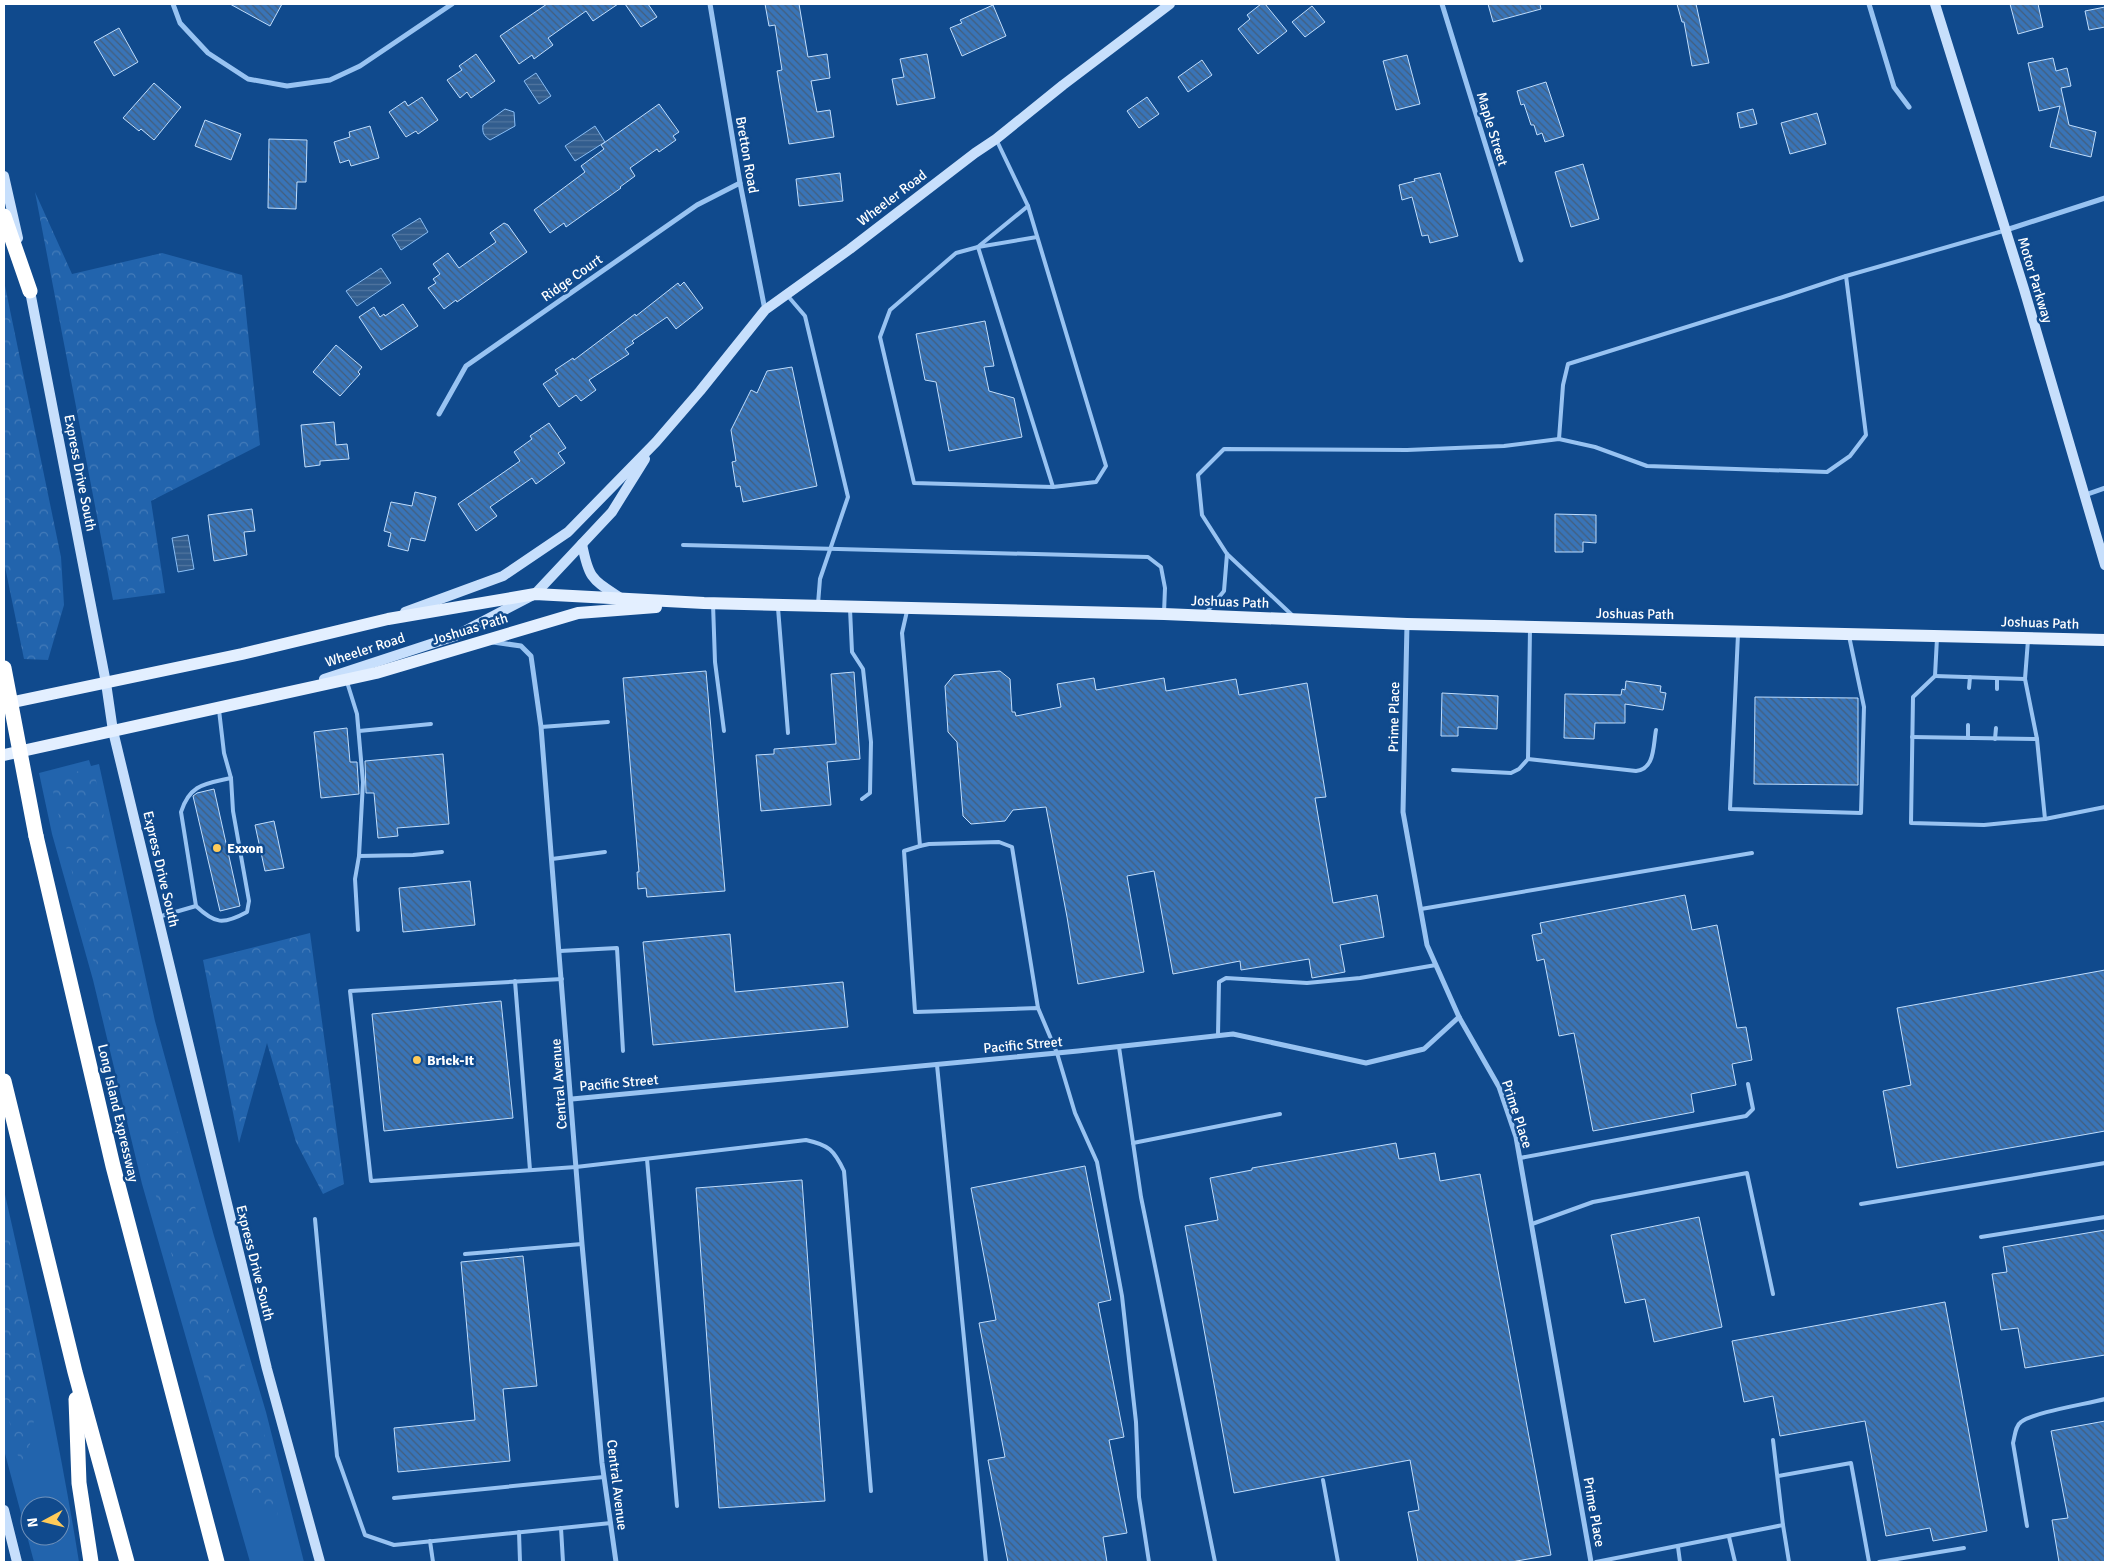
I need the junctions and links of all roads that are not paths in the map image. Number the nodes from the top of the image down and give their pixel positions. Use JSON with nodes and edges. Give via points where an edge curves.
{"nodes":[{"id":1,"x":173,"y":4,"type":"edge"},
{"id":2,"x":452,"y":4,"type":"edge"},
{"id":3,"x":710,"y":4,"type":"edge"},
{"id":4,"x":1170,"y":4,"type":"edge"},
{"id":5,"x":1442,"y":4,"type":"edge"},
{"id":6,"x":1869,"y":4,"type":"edge"},
{"id":7,"x":1935,"y":4,"type":"edge"},
{"id":8,"x":1909,"y":107,"type":"dead end"},
{"id":9,"x":996,"y":139,"type":"junction"},
{"id":10,"x":4,"y":176,"type":"edge"},
{"id":11,"x":740,"y":184,"type":"junction"},
{"id":12,"x":2105,"y":198,"type":"edge"},
{"id":13,"x":1028,"y":206,"type":"junction"},
{"id":14,"x":4,"y":216,"type":"edge"},
{"id":15,"x":2006,"y":230,"type":"junction"},
{"id":16,"x":1037,"y":237,"type":"junction"},
{"id":17,"x":978,"y":247,"type":"junction"},
{"id":18,"x":1521,"y":260,"type":"dead end"},
{"id":19,"x":1846,"y":276,"type":"junction"},
{"id":20,"x":30,"y":291,"type":"junction"},
{"id":21,"x":787,"y":294,"type":"junction"},
{"id":22,"x":765,"y":310,"type":"junction"},
{"id":23,"x":439,"y":414,"type":"dead end"},
{"id":24,"x":1559,"y":439,"type":"junction"},
{"id":25,"x":656,"y":442,"type":"junction"},
{"id":26,"x":1053,"y":487,"type":"junction"},
{"id":27,"x":2105,"y":488,"type":"edge"},
{"id":28,"x":2085,"y":495,"type":"junction"},
{"id":29,"x":2102,"y":540,"type":"edge"},
{"id":30,"x":582,"y":544,"type":"junction"},
{"id":31,"x":683,"y":545,"type":"dead end"},
{"id":32,"x":830,"y":548,"type":"junction"},
{"id":33,"x":1227,"y":554,"type":"junction"},
{"id":34,"x":2105,"y":565,"type":"edge"},
{"id":35,"x":535,"y":594,"type":"junction"},
{"id":36,"x":622,"y":598,"type":"junction"},
{"id":37,"x":709,"y":603,"type":"junction"},
{"id":38,"x":777,"y":605,"type":"junction"},
{"id":39,"x":818,"y":606,"type":"junction"},
{"id":40,"x":850,"y":607,"type":"junction"},
{"id":41,"x":907,"y":608,"type":"junction"},
{"id":42,"x":1164,"y":614,"type":"junction"},
{"id":43,"x":1203,"y":616,"type":"junction"},
{"id":44,"x":388,"y":619,"type":"junction"},
{"id":45,"x":1297,"y":620,"type":"junction"},
{"id":46,"x":1407,"y":624,"type":"junction"},
{"id":47,"x":1530,"y":627,"type":"junction"},
{"id":48,"x":1738,"y":631,"type":"junction"},
{"id":49,"x":1848,"y":634,"type":"junction"},
{"id":50,"x":1938,"y":636,"type":"junction"},
{"id":51,"x":2028,"y":638,"type":"junction"},
{"id":52,"x":2105,"y":640,"type":"edge"},
{"id":53,"x":483,"y":641,"type":"junction"},
{"id":54,"x":4,"y":668,"type":"edge"},
{"id":55,"x":1935,"y":676,"type":"junction"},
{"id":56,"x":1970,"y":678,"type":"junction"},
{"id":57,"x":1997,"y":678,"type":"junction"},
{"id":58,"x":2025,"y":679,"type":"junction"},
{"id":59,"x":346,"y":680,"type":"junction"},
{"id":60,"x":106,"y":683,"type":"junction"},
{"id":61,"x":1969,"y":688,"type":"dead end"},
{"id":62,"x":1997,"y":689,"type":"dead end"},
{"id":63,"x":248,"y":702,"type":"junction"},
{"id":64,"x":4,"y":704,"type":"edge"},
{"id":65,"x":219,"y":708,"type":"junction"},
{"id":66,"x":608,"y":722,"type":"dead end"},
{"id":67,"x":431,"y":724,"type":"dead end"},
{"id":68,"x":1968,"y":725,"type":"dead end"},
{"id":69,"x":541,"y":727,"type":"junction"},
{"id":70,"x":1996,"y":728,"type":"dead end"},
{"id":71,"x":359,"y":730,"type":"junction"},
{"id":72,"x":1656,"y":730,"type":"dead end"},
{"id":73,"x":114,"y":731,"type":"junction"},
{"id":74,"x":724,"y":732,"type":"dead end"},
{"id":75,"x":788,"y":732,"type":"dead end"},
{"id":76,"x":1912,"y":737,"type":"junction"},
{"id":77,"x":1968,"y":738,"type":"junction"},
{"id":78,"x":1996,"y":739,"type":"junction"},
{"id":79,"x":2037,"y":739,"type":"junction"},
{"id":80,"x":4,"y":755,"type":"edge"},
{"id":81,"x":1528,"y":759,"type":"junction"},
{"id":82,"x":1453,"y":770,"type":"dead end"},
{"id":83,"x":231,"y":778,"type":"junction"},
{"id":84,"x":862,"y":800,"type":"dead end"},
{"id":85,"x":2105,"y":807,"type":"edge"},
{"id":86,"x":2045,"y":818,"type":"junction"},
{"id":87,"x":920,"y":846,"type":"junction"},
{"id":88,"x":442,"y":852,"type":"dead end"},
{"id":89,"x":605,"y":852,"type":"dead end"},
{"id":90,"x":1752,"y":853,"type":"dead end"},
{"id":91,"x":359,"y":856,"type":"junction"},
{"id":92,"x":552,"y":859,"type":"junction"},
{"id":93,"x":196,"y":906,"type":"junction"},
{"id":94,"x":1420,"y":910,"type":"junction"},
{"id":95,"x":158,"y":917,"type":"junction"},
{"id":96,"x":358,"y":930,"type":"dead end"},
{"id":97,"x":560,"y":951,"type":"junction"},
{"id":98,"x":1436,"y":964,"type":"junction"},
{"id":99,"x":562,"y":979,"type":"junction"},
{"id":100,"x":515,"y":981,"type":"junction"},
{"id":101,"x":1038,"y":1008,"type":"junction"},
{"id":102,"x":1459,"y":1017,"type":"junction"},
{"id":103,"x":1218,"y":1036,"type":"junction"},
{"id":104,"x":1120,"y":1047,"type":"junction"},
{"id":105,"x":624,"y":1051,"type":"dead end"},
{"id":106,"x":1057,"y":1053,"type":"junction"},
{"id":107,"x":937,"y":1065,"type":"junction"},
{"id":108,"x":4,"y":1081,"type":"edge"},
{"id":109,"x":1748,"y":1084,"type":"dead end"},
{"id":110,"x":572,"y":1099,"type":"junction"},
{"id":111,"x":1280,"y":1114,"type":"dead end"},
{"id":112,"x":1134,"y":1143,"type":"junction"},
{"id":113,"x":1520,"y":1158,"type":"junction"},
{"id":114,"x":647,"y":1159,"type":"junction"},
{"id":115,"x":2105,"y":1163,"type":"edge"},
{"id":116,"x":576,"y":1167,"type":"junction"},
{"id":117,"x":530,"y":1170,"type":"junction"},
{"id":118,"x":1860,"y":1204,"type":"dead end"},
{"id":119,"x":2105,"y":1217,"type":"edge"},
{"id":120,"x":315,"y":1219,"type":"dead end"},
{"id":121,"x":1532,"y":1224,"type":"junction"},
{"id":122,"x":1981,"y":1237,"type":"dead end"},
{"id":123,"x":582,"y":1244,"type":"junction"},
{"id":124,"x":465,"y":1254,"type":"dead end"},
{"id":125,"x":1773,"y":1294,"type":"dead end"},
{"id":126,"x":75,"y":1372,"type":"junction"},
{"id":127,"x":2105,"y":1399,"type":"edge"},
{"id":128,"x":1773,"y":1440,"type":"dead end"},
{"id":129,"x":1778,"y":1476,"type":"junction"},
{"id":130,"x":604,"y":1477,"type":"junction"},
{"id":131,"x":1323,"y":1480,"type":"dead end"},
{"id":132,"x":871,"y":1492,"type":"dead end"},
{"id":133,"x":394,"y":1498,"type":"dead end"},
{"id":134,"x":677,"y":1506,"type":"dead end"},
{"id":135,"x":4,"y":1510,"type":"edge"},
{"id":136,"x":611,"y":1523,"type":"junction"},
{"id":137,"x":1783,"y":1524,"type":"junction"},
{"id":138,"x":2028,"y":1526,"type":"dead end"},
{"id":139,"x":561,"y":1528,"type":"junction"},
{"id":140,"x":519,"y":1532,"type":"junction"},
{"id":141,"x":1729,"y":1537,"type":"junction"},
{"id":142,"x":430,"y":1541,"type":"junction"},
{"id":143,"x":1678,"y":1547,"type":"junction"},
{"id":144,"x":1964,"y":1548,"type":"dead end"},
{"id":145,"x":17,"y":1562,"type":"edge"},
{"id":146,"x":91,"y":1562,"type":"edge"},
{"id":147,"x":127,"y":1562,"type":"edge"},
{"id":148,"x":217,"y":1562,"type":"edge"},
{"id":149,"x":320,"y":1562,"type":"edge"},
{"id":150,"x":433,"y":1562,"type":"edge"},
{"id":151,"x":520,"y":1562,"type":"edge"},
{"id":152,"x":563,"y":1562,"type":"edge"},
{"id":153,"x":616,"y":1562,"type":"edge"},
{"id":154,"x":986,"y":1562,"type":"edge"},
{"id":155,"x":1149,"y":1562,"type":"edge"},
{"id":156,"x":1215,"y":1562,"type":"edge"},
{"id":157,"x":1338,"y":1562,"type":"edge"},
{"id":158,"x":1591,"y":1562,"type":"edge"},
{"id":159,"x":1596,"y":1562,"type":"edge"},
{"id":160,"x":1680,"y":1562,"type":"edge"},
{"id":161,"x":1734,"y":1562,"type":"edge"},
{"id":162,"x":1789,"y":1562,"type":"edge"},
{"id":163,"x":1869,"y":1562,"type":"edge"},
{"id":164,"x":1879,"y":1562,"type":"edge"}],
"edges":[{"from":1,"to":2,"type":"street","via":[[180,23],[208,53],[248,79],[287,86],[330,80],[360,66]]},
{"from":3,"to":11,"type":"street","name":"Bretton Road"},
{"from":4,"to":9,"type":"main road","name":"Wheeler Road"},
{"from":5,"to":18,"type":"street","name":"Maple Street"},
{"from":6,"to":8,"type":"street","via":[[1894,86]]},
{"from":7,"to":15,"type":"main road","name":"Motor Parkway"},
{"from":9,"to":13,"type":"lane"},
{"from":9,"to":21,"type":"main road","name":"Wheeler Road"},
{"from":10,"to":20,"type":"main road","name":"Express Drive South"},
{"from":11,"to":22,"type":"street","name":"Bretton Road"},
{"from":11,"to":23,"type":"street","name":"Ridge Court","via":[[697,205],[466,366]]},
{"from":12,"to":15,"type":"street"},
{"from":13,"to":16,"type":"lane"},
{"from":13,"to":17,"type":"lane"},
{"from":14,"to":20,"type":"highway"},
{"from":15,"to":19,"type":"lane"},
{"from":15,"to":28,"type":"main road","name":"Motor Parkway"},
{"from":16,"to":17,"type":"lane"},
{"from":16,"to":26,"type":"lane","via":[[1106,466],[1096,482]]},
{"from":17,"to":26,"type":"lane"},
{"from":17,"to":26,"type":"lane","via":[[956,253],[890,310],[880,337],[914,483]]},
{"from":19,"to":24,"type":"lane","via":[[1568,364]]},
{"from":19,"to":24,"type":"lane","via":[[1866,435],[1850,456],[1827,472],[1647,466],[1595,447]]},
{"from":20,"to":60,"type":"main road","name":"Express Drive South"},
{"from":21,"to":22,"type":"main road","name":"Wheeler Road"},
{"from":21,"to":32,"type":"lane","via":[[806,316],[848,497]]},
{"from":22,"to":25,"type":"main road","name":"Wheeler Road"},
{"from":24,"to":33,"type":"lane","via":[[1504,446],[1407,450],[1224,449],[1198,475],[1202,515]]},
{"from":25,"to":30,"type":"main road","name":"Wheeler Road","via":[[612,512]]},
{"from":25,"to":44,"type":"main road","name":"Wheeler Road","via":[[568,532],[503,576]]},
{"from":27,"to":28,"type":"street"},
{"from":28,"to":29,"type":"main road","name":"Motor Parkway"},
{"from":29,"to":34,"type":"main road","name":"Motor Parkway"},
{"from":30,"to":35,"type":"main road","name":"Wheeler Road"},
{"from":30,"to":36,"type":"main road","via":[[591,577]]},
{"from":31,"to":32,"type":"lane"},
{"from":32,"to":39,"type":"lane","via":[[820,579]]},
{"from":32,"to":42,"type":"lane","via":[[1148,557],[1161,567],[1165,588]]},
{"from":33,"to":43,"type":"lane","via":[[1224,591]]},
{"from":33,"to":45,"type":"lane"},
{"from":35,"to":36,"type":"main road","name":"Joshuas Path"},
{"from":35,"to":44,"type":"main road","name":"Joshuas Path"},
{"from":35,"to":63,"type":"main road","name":"Wheeler Road","via":[[455,636]]},
{"from":36,"to":37,"type":"main road","name":"Joshuas Path"},
{"from":37,"to":38,"type":"main road","name":"Joshuas Path"},
{"from":37,"to":53,"type":"main road","name":"Joshuas Path","via":[[578,613]]},
{"from":37,"to":74,"type":"lane"},
{"from":38,"to":39,"type":"main road","name":"Joshuas Path"},
{"from":38,"to":75,"type":"lane"},
{"from":39,"to":40,"type":"main road","name":"Joshuas Path"},
{"from":40,"to":41,"type":"main road","name":"Joshuas Path"},
{"from":40,"to":84,"type":"lane","via":[[852,652],[864,669],[870,742],[872,785],[870,793]]},
{"from":41,"to":42,"type":"main road","name":"Joshuas Path"},
{"from":41,"to":87,"type":"lane","via":[[902,633]]},
{"from":42,"to":43,"type":"main road","name":"Joshuas Path"},
{"from":43,"to":45,"type":"main road","name":"Joshuas Path"},
{"from":44,"to":60,"type":"main road","name":"Wheeler Road"},
{"from":45,"to":46,"type":"main road","name":"Joshuas Path"},
{"from":46,"to":47,"type":"main road","name":"Joshuas Path"},
{"from":46,"to":94,"type":"street","name":"Prime Place","via":[[1403,812]]},
{"from":47,"to":48,"type":"main road","name":"Joshuas Path"},
{"from":47,"to":81,"type":"lane"},
{"from":48,"to":49,"type":"main road","name":"Joshuas Path"},
{"from":48,"to":49,"type":"lane","via":[[1730,810],[1861,812],[1864,707]]},
{"from":49,"to":50,"type":"main road","name":"Joshuas Path"},
{"from":50,"to":51,"type":"main road","name":"Joshuas Path"},
{"from":50,"to":55,"type":"lane"},
{"from":51,"to":52,"type":"main road","name":"Joshuas Path"},
{"from":51,"to":58,"type":"lane"},
{"from":53,"to":59,"type":"main road","name":"Joshuas Path"},
{"from":53,"to":69,"type":"street","name":"Central Avenue","via":[[521,646],[531,656]]},
{"from":54,"to":148,"type":"highway","name":"Long Island Expressway","bridge":true,"via":[[36,836],[113,1166]]},
{"from":55,"to":56,"type":"lane"},
{"from":55,"to":76,"type":"lane","via":[[1913,697]]},
{"from":56,"to":57,"type":"lane"},
{"from":56,"to":61,"type":"lane"},
{"from":57,"to":58,"type":"lane"},
{"from":57,"to":62,"type":"lane"},
{"from":58,"to":79,"type":"lane"},
{"from":59,"to":63,"type":"main road","name":"Joshuas Path"},
{"from":59,"to":71,"type":"lane","via":[[358,714]]},
{"from":60,"to":64,"type":"main road","name":"Wheeler Road"},
{"from":60,"to":73,"type":"main road","name":"Express Drive South"},
{"from":63,"to":65,"type":"main road","name":"Wheeler Road"},
{"from":65,"to":73,"type":"main road","name":"Wheeler Road"},
{"from":65,"to":83,"type":"lane","via":[[224,753]]},
{"from":66,"to":69,"type":"lane"},
{"from":67,"to":71,"type":"lane"},
{"from":68,"to":77,"type":"lane"},
{"from":69,"to":92,"type":"street","name":"Central Avenue"},
{"from":70,"to":78,"type":"lane"},
{"from":71,"to":91,"type":"lane","via":[[363,782]]},
{"from":72,"to":81,"type":"lane","via":[[1649,766],[1636,772]]},
{"from":73,"to":80,"type":"main road","name":"Wheeler Road"},
{"from":73,"to":95,"type":"main road","name":"Express Drive South"},
{"from":76,"to":77,"type":"lane"},
{"from":76,"to":86,"type":"lane","via":[[1911,823],[1984,825]]},
{"from":77,"to":78,"type":"lane"},
{"from":78,"to":79,"type":"lane"},
{"from":79,"to":86,"type":"lane"},
{"from":81,"to":82,"type":"lane","via":[[1511,773]]},
{"from":83,"to":93,"type":"lane","via":[[202,785],[190,792],[184,801],[181,812]]},
{"from":83,"to":93,"type":"lane","via":[[233,811],[249,901],[247,912],[233,920],[216,922]]},
{"from":85,"to":86,"type":"lane"},
{"from":87,"to":101,"type":"lane","via":[[999,842],[1012,847]]},
{"from":87,"to":101,"type":"lane","via":[[904,851],[915,1012]]},
{"from":88,"to":91,"type":"lane","via":[[414,856]]},
{"from":89,"to":92,"type":"lane"},
{"from":90,"to":94,"type":"lane"},
{"from":91,"to":96,"type":"lane","via":[[356,879]]},
{"from":92,"to":97,"type":"street","name":"Central Avenue"},
{"from":93,"to":95,"type":"lane"},
{"from":94,"to":98,"type":"street","name":"Prime Place","via":[[1427,945]]},
{"from":95,"to":149,"type":"main road","name":"Express Drive South","via":[[267,1369]]},
{"from":97,"to":99,"type":"street","name":"Central Avenue"},
{"from":97,"to":105,"type":"lane","via":[[616,948]]},
{"from":98,"to":102,"type":"street","name":"Prime Place"},
{"from":98,"to":103,"type":"lane","via":[[1307,984],[1226,978],[1218,982]]},
{"from":99,"to":100,"type":"lane"},
{"from":99,"to":110,"type":"street","name":"Central Avenue"},
{"from":100,"to":117,"type":"lane"},
{"from":100,"to":117,"type":"lane","via":[[350,991],[371,1181]]},
{"from":101,"to":106,"type":"lane"},
{"from":102,"to":103,"type":"street","name":"Pacific Street","via":[[1424,1049],[1366,1063],[1233,1034]]},
{"from":102,"to":113,"type":"street","name":"Prime Place","via":[[1499,1087]]},
{"from":103,"to":104,"type":"street","name":"Pacific Street"},
{"from":104,"to":106,"type":"street","name":"Pacific Street"},
{"from":104,"to":112,"type":"lane"},
{"from":106,"to":107,"type":"street","name":"Pacific Street"},
{"from":106,"to":155,"type":"lane","via":[[1075,1113],[1097,1162],[1122,1296],[1136,1422],[1139,1497]]},
{"from":107,"to":110,"type":"street","name":"Pacific Street"},
{"from":107,"to":154,"type":"lane"},
{"from":108,"to":126,"type":"highway"},
{"from":109,"to":113,"type":"lane","via":[[1753,1110],[1746,1116]]},
{"from":110,"to":116,"type":"street","name":"Central Avenue"},
{"from":111,"to":112,"type":"lane"},
{"from":112,"to":156,"type":"lane","via":[[1141,1197]]},
{"from":113,"to":121,"type":"street","name":"Prime Place"},
{"from":114,"to":116,"type":"lane"},
{"from":114,"to":132,"type":"lane","via":[[806,1140],[822,1144],[836,1153],[844,1171]]},
{"from":114,"to":134,"type":"lane"},
{"from":115,"to":118,"type":"lane"},
{"from":116,"to":117,"type":"lane"},
{"from":116,"to":123,"type":"street","name":"Central Avenue"},
{"from":119,"to":122,"type":"lane"},
{"from":120,"to":142,"type":"lane","via":[[337,1456],[365,1535],[394,1546]]},
{"from":121,"to":125,"type":"lane","via":[[1593,1202],[1747,1173]]},
{"from":121,"to":158,"type":"street","name":"Prime Place"},
{"from":123,"to":124,"type":"lane"},
{"from":123,"to":130,"type":"street","name":"Central Avenue"},
{"from":126,"to":146,"type":"highway","via":[[79,1484]]},
{"from":126,"to":147,"type":"highway"},
{"from":127,"to":138,"type":"lane","via":[[2032,1416],[2020,1422],[2014,1443]]},
{"from":128,"to":129,"type":"lane"},
{"from":129,"to":137,"type":"lane"},
{"from":129,"to":163,"type":"lane","via":[[1851,1463]]},
{"from":130,"to":133,"type":"lane"},
{"from":130,"to":136,"type":"street","name":"Central Avenue"},
{"from":131,"to":157,"type":"lane"},
{"from":135,"to":145,"type":"main road"},
{"from":136,"to":139,"type":"lane"},
{"from":136,"to":153,"type":"street","name":"Central Avenue"},
{"from":137,"to":141,"type":"lane"},
{"from":137,"to":162,"type":"lane"},
{"from":139,"to":140,"type":"lane"},
{"from":139,"to":152,"type":"lane"},
{"from":140,"to":142,"type":"lane"},
{"from":140,"to":151,"type":"lane"},
{"from":141,"to":143,"type":"lane"},
{"from":141,"to":161,"type":"lane"},
{"from":142,"to":150,"type":"lane"},
{"from":143,"to":159,"type":"lane"},
{"from":143,"to":160,"type":"lane"},
{"from":144,"to":164,"type":"lane"}]}
